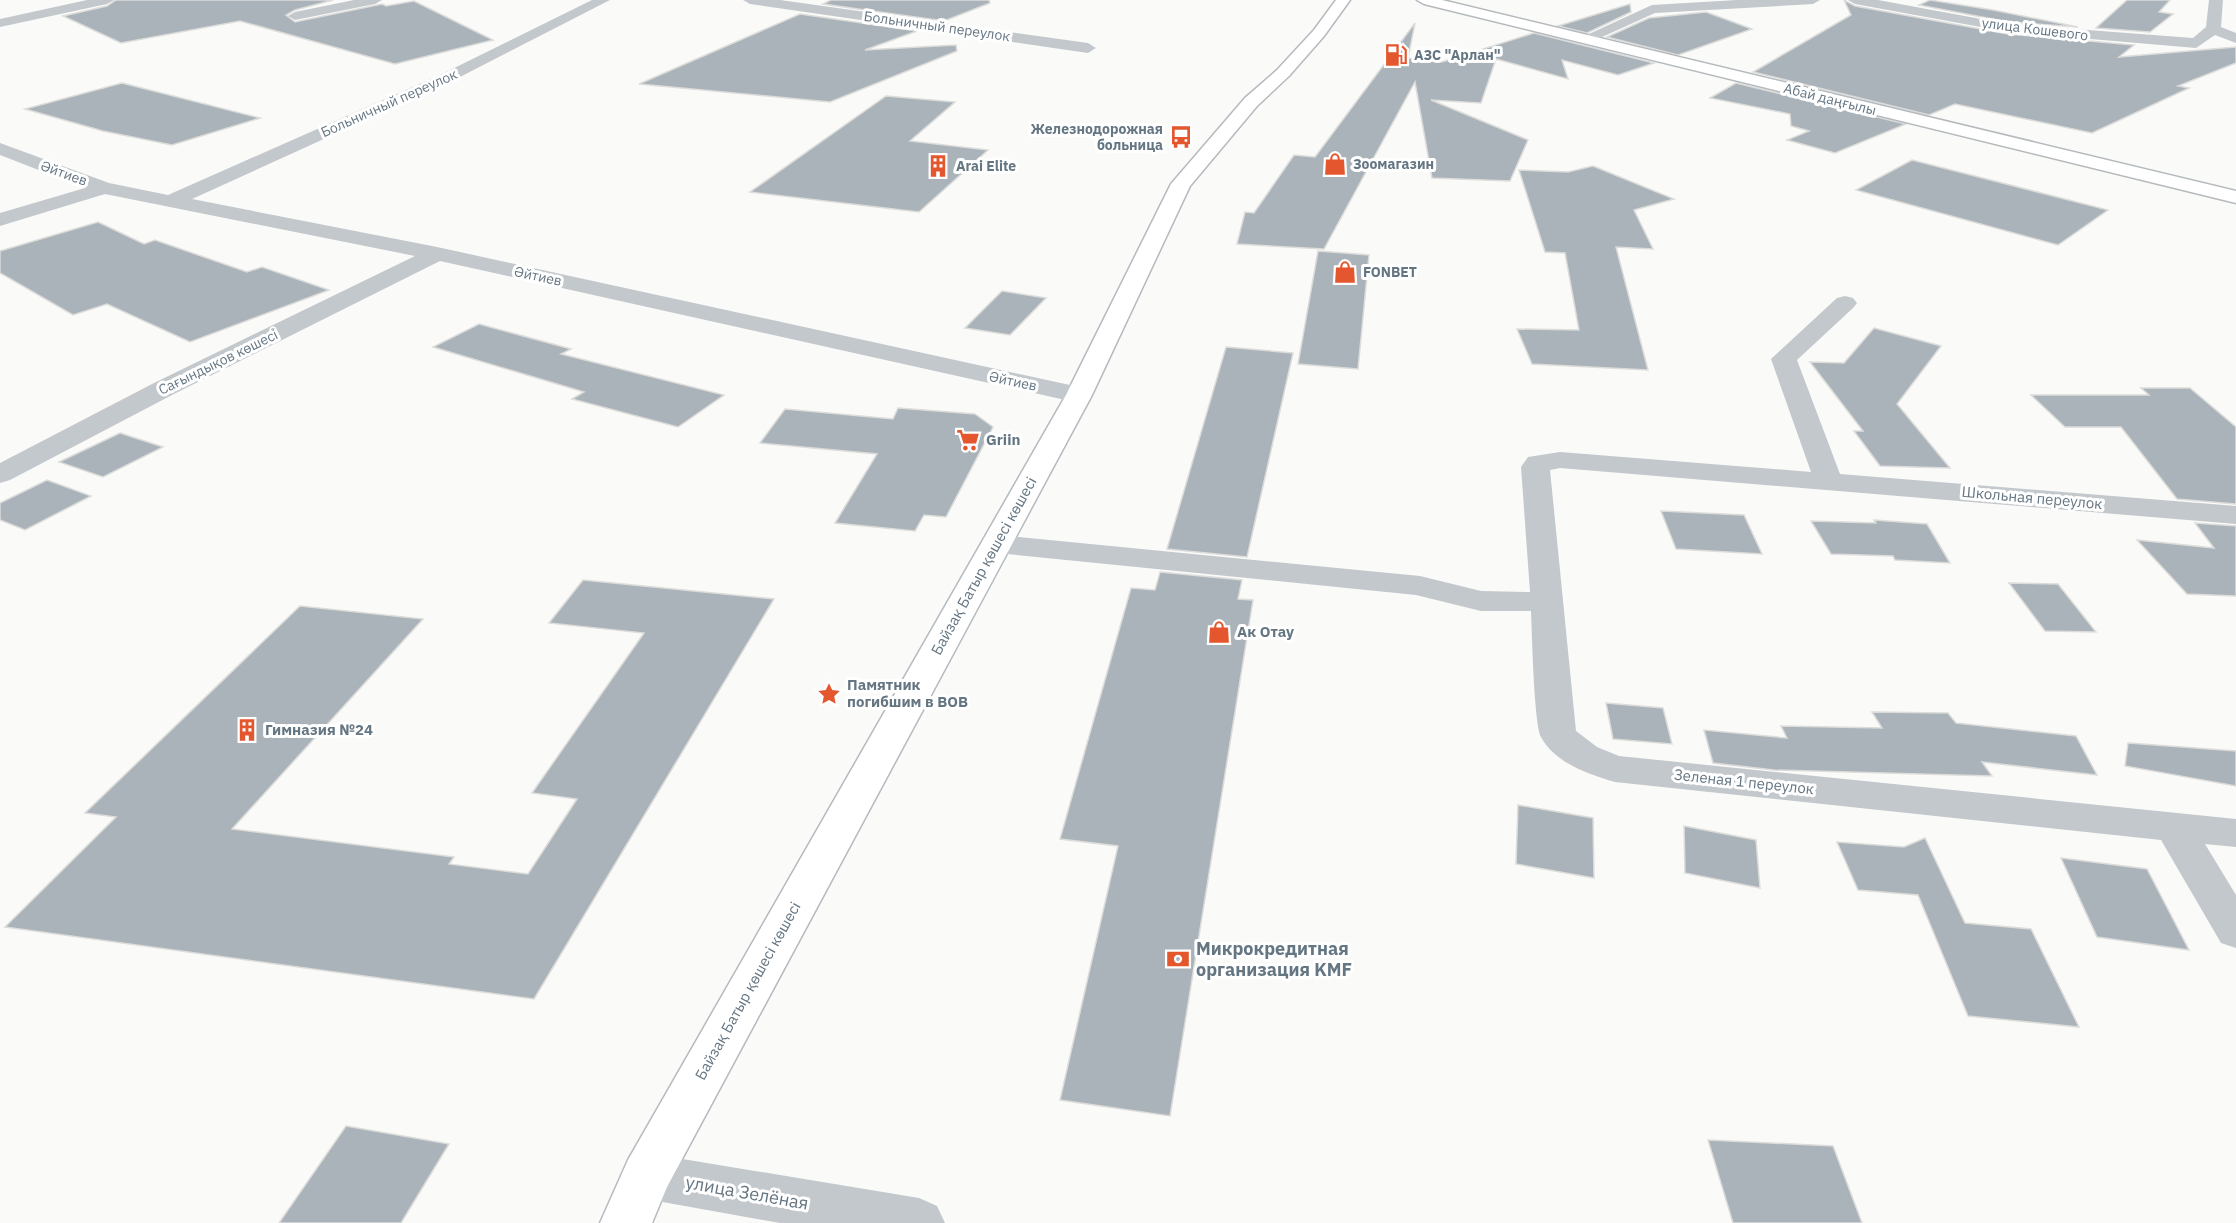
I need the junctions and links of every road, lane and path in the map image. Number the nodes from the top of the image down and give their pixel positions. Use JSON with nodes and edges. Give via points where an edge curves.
{"nodes":[{"id":1,"x":44,"y":0,"type":"edge"},
{"id":2,"x":107,"y":0,"type":"edge"},
{"id":3,"x":375,"y":0,"type":"edge"},
{"id":4,"x":603,"y":0,"type":"edge"},
{"id":5,"x":750,"y":0,"type":"edge"},
{"id":6,"x":1343,"y":0,"type":"edge"},
{"id":7,"x":1424,"y":0,"type":"edge"},
{"id":8,"x":1813,"y":0,"type":"edge"},
{"id":9,"x":1855,"y":0,"type":"edge"},
{"id":10,"x":2217,"y":0,"type":"edge"},
{"id":11,"x":1738,"y":2,"type":"edge"},
{"id":12,"x":70,"y":8,"type":"junction"},
{"id":13,"x":295,"y":16,"type":"dead end"},
{"id":14,"x":0,"y":23,"type":"edge"},
{"id":15,"x":2212,"y":29,"type":"junction"},
{"id":16,"x":2236,"y":38,"type":"edge"},
{"id":17,"x":1586,"y":39,"type":"junction"},
{"id":18,"x":1088,"y":48,"type":"dead end"},
{"id":19,"x":0,"y":149,"type":"edge"},
{"id":20,"x":104,"y":188,"type":"junction"},
{"id":21,"x":2236,"y":197,"type":"edge"},
{"id":22,"x":171,"y":201,"type":"junction"},
{"id":23,"x":0,"y":219,"type":"edge"},
{"id":24,"x":437,"y":254,"type":"junction"},
{"id":25,"x":1845,"y":303,"type":"dead end"},
{"id":26,"x":1079,"y":395,"type":"junction"},
{"id":27,"x":1560,"y":459,"type":"joint"},
{"id":28,"x":0,"y":474,"type":"edge"},
{"id":29,"x":1829,"y":482,"type":"junction"},
{"id":30,"x":2236,"y":514,"type":"edge"},
{"id":31,"x":997,"y":544,"type":"junction"},
{"id":32,"x":1544,"y":601,"type":"junction"},
{"id":33,"x":2173,"y":826,"type":"junction"},
{"id":34,"x":2236,"y":833,"type":"edge"},
{"id":35,"x":2236,"y":931,"type":"edge"},
{"id":36,"x":646,"y":1176,"type":"junction"},
{"id":37,"x":626,"y":1223,"type":"edge"},
{"id":38,"x":919,"y":1223,"type":"edge"}],
"edges":[{"from":1,"to":12,"type":"street"},
{"from":2,"to":12,"type":"street"},
{"from":3,"to":13,"type":"street"},
{"from":4,"to":22,"type":"street","name":"Больничный переулок","via":[[450,76]]},
{"from":5,"to":18,"type":"street","name":"Больничный переулок"},
{"from":6,"to":26,"type":"main road","name":"Байзақ Батыр қөшесі көшесі","via":[[1319,33],[1251,102],[1181,184]]},
{"from":7,"to":17,"type":"main road","name":"Абай даңғылы"},
{"from":8,"to":11,"type":"street"},
{"from":9,"to":15,"type":"street","name":"улица Кошевого","via":[[2008,28],[2170,43],[2196,43]]},
{"from":10,"to":15,"type":"street"},
{"from":11,"to":17,"type":"street","via":[[1652,9]]},
{"from":12,"to":14,"type":"street"},
{"from":15,"to":16,"type":"street"},
{"from":17,"to":21,"type":"main road","name":"Абай даңғылы"},
{"from":19,"to":20,"type":"street","name":"Әйтиев"},
{"from":20,"to":22,"type":"street","name":"Әйтиев"},
{"from":20,"to":23,"type":"street"},
{"from":22,"to":24,"type":"street","name":"Әйтиев"},
{"from":24,"to":26,"type":"street","name":"Әйтиев"},
{"from":24,"to":28,"type":"street","name":"Сағындықов көшесі"},
{"from":25,"to":29,"type":"street","via":[[1784,359]]},
{"from":26,"to":31,"type":"main road","name":"Байзақ Батыр қөшесі көшесі"},
{"from":27,"to":29,"type":"street","name":"Школьная переулок"},
{"from":27,"to":32,"type":"street","name":"Зеленая 1 переулок","via":[[1535,467]]},
{"from":29,"to":30,"type":"street","name":"Школьная переулок"},
{"from":31,"to":32,"type":"street","via":[[1420,586],[1485,604]]},
{"from":31,"to":36,"type":"main road","name":"Байзақ Батыр қөшесі көшесі"},
{"from":32,"to":33,"type":"street","name":"Зеленая 1 переулок","via":[[1558,734],[1567,746],[1615,769]]},
{"from":33,"to":34,"type":"street","name":"Зеленая 1 переулок"},
{"from":33,"to":35,"type":"street"},
{"from":36,"to":37,"type":"main road","name":"Байзақ Батыр қөшесі көшесі"},
{"from":36,"to":38,"type":"street","name":"улица Зелёная"}]}
